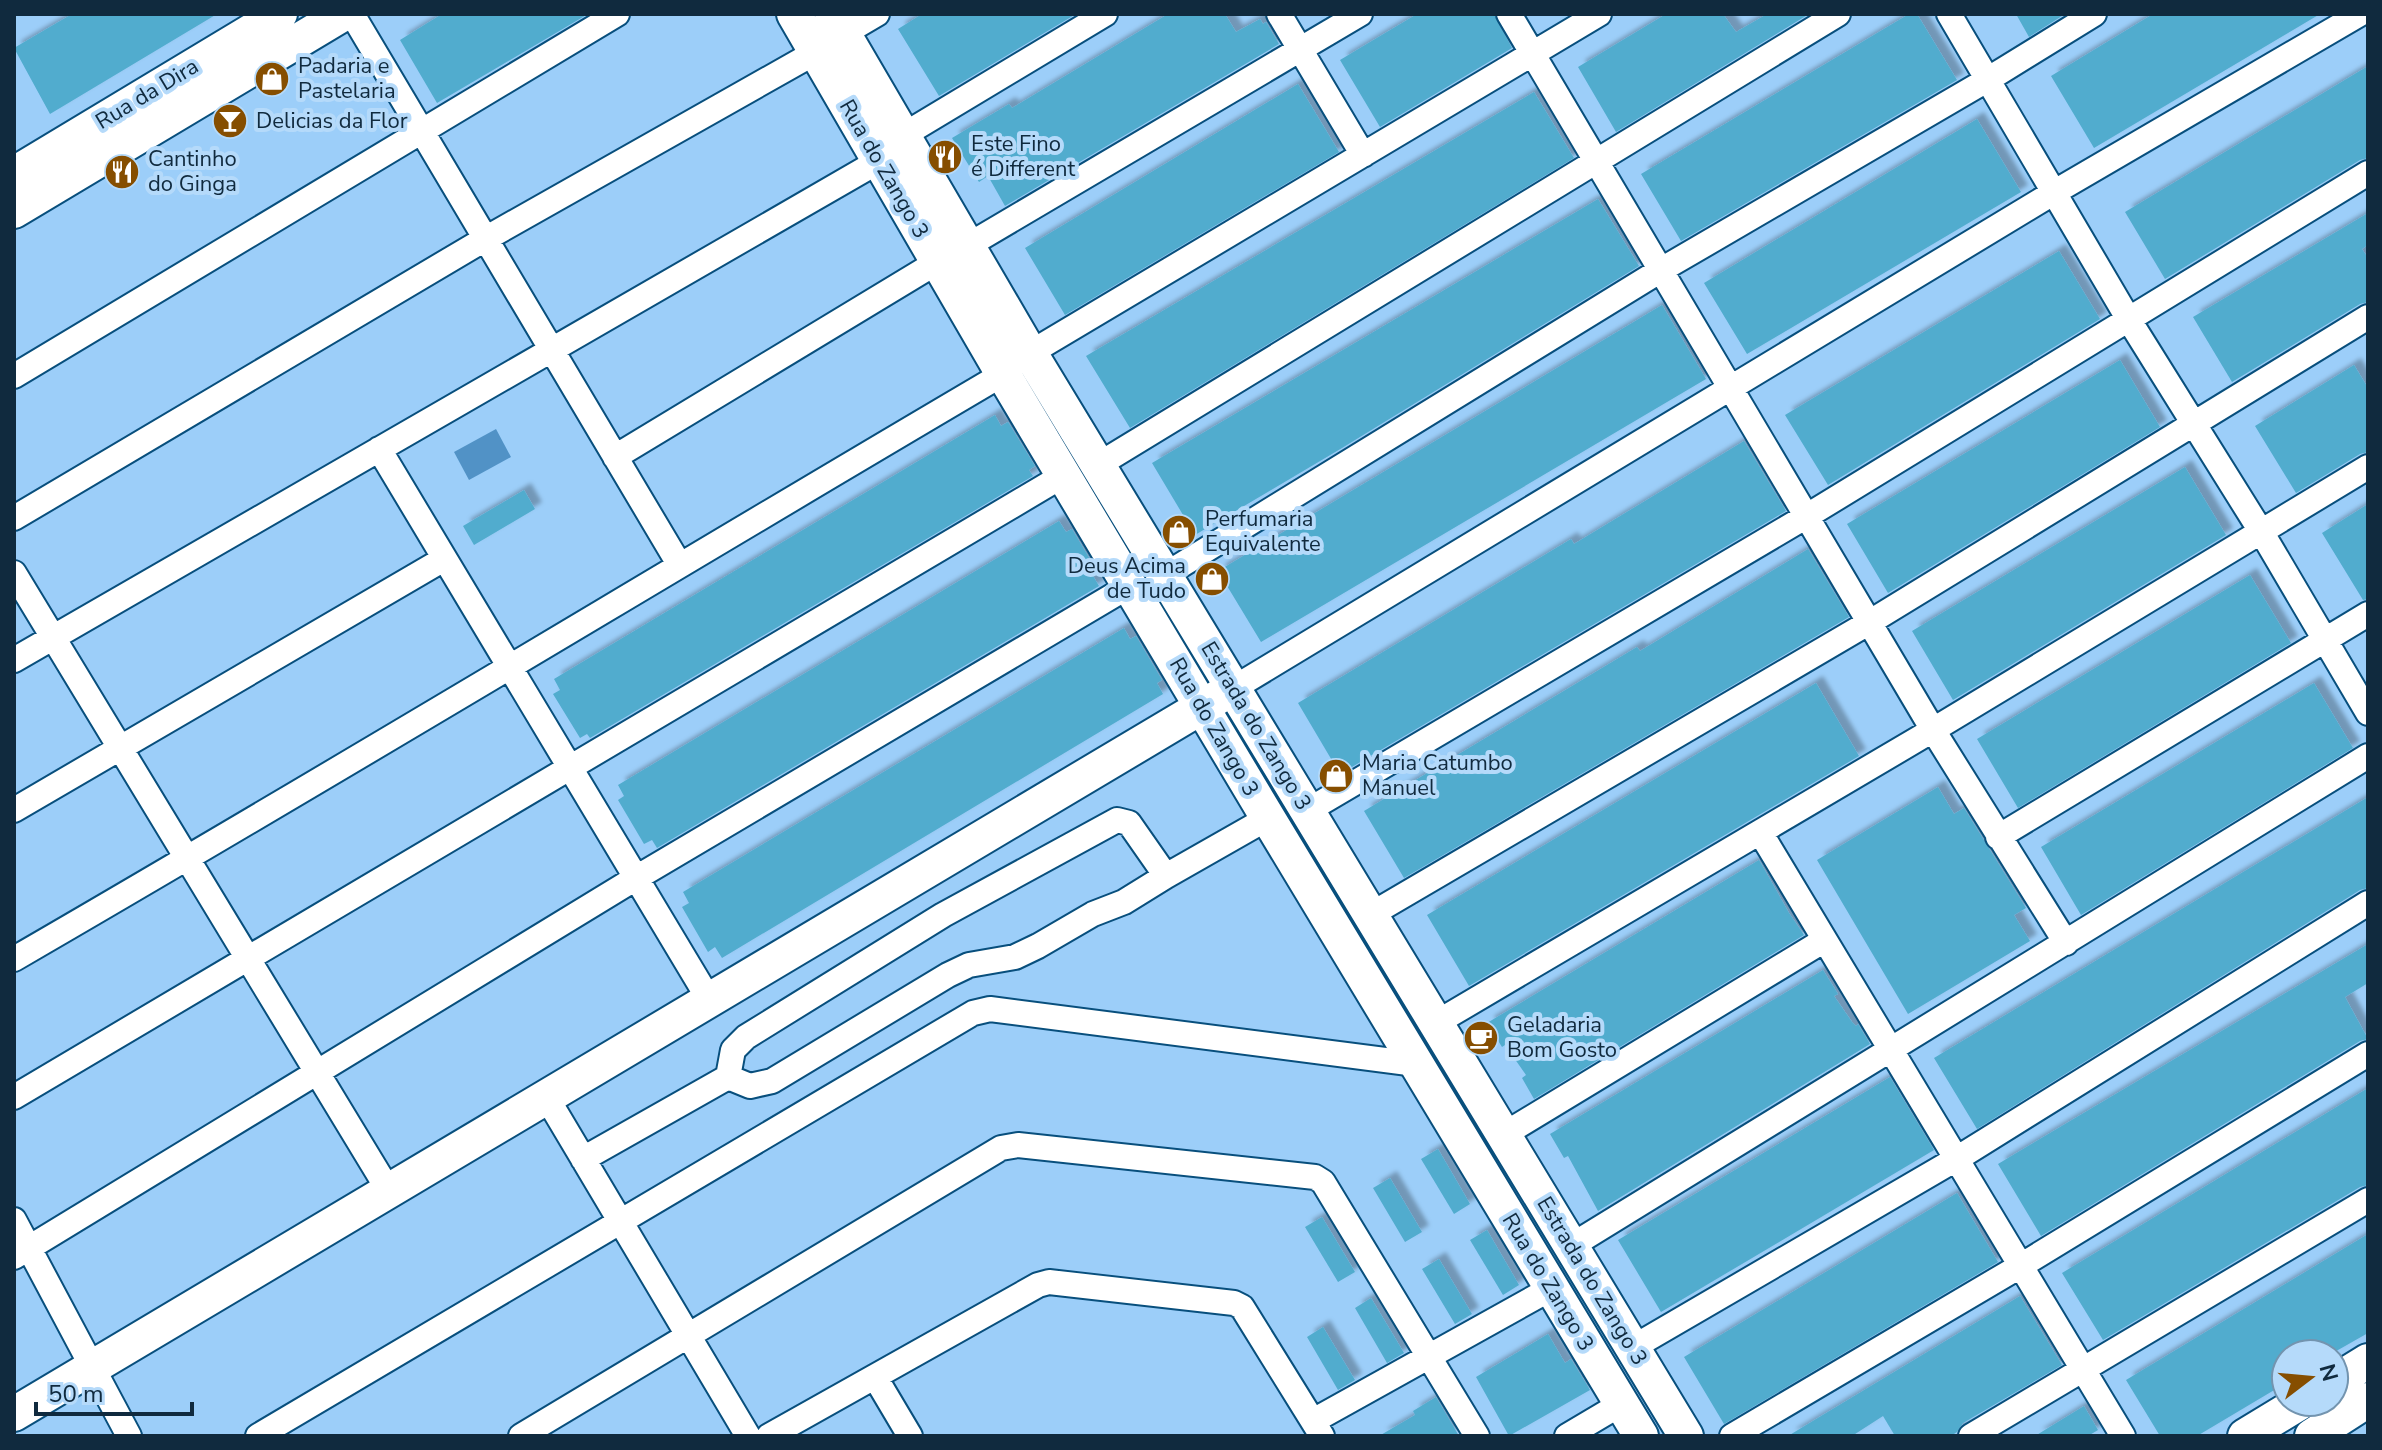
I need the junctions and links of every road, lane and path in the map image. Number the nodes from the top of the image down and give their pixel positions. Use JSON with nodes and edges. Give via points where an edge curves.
{"nodes":[{"id":1,"x":280,"y":14,"type":"edge"},
{"id":2,"x":343,"y":14,"type":"edge"},
{"id":3,"x":352,"y":14,"type":"edge"},
{"id":4,"x":617,"y":14,"type":"edge"},
{"id":5,"x":794,"y":14,"type":"edge"},
{"id":6,"x":877,"y":14,"type":"edge"},
{"id":7,"x":1105,"y":14,"type":"edge"},
{"id":8,"x":1279,"y":14,"type":"edge"},
{"id":9,"x":1360,"y":14,"type":"edge"},
{"id":10,"x":1509,"y":14,"type":"edge"},
{"id":11,"x":1599,"y":14,"type":"edge"},
{"id":12,"x":1838,"y":14,"type":"edge"},
{"id":13,"x":1949,"y":14,"type":"edge"},
{"id":14,"x":2094,"y":14,"type":"edge"},
{"id":15,"x":2360,"y":14,"type":"edge"},
{"id":16,"x":830,"y":33,"type":"edge"},
{"id":17,"x":1299,"y":49,"type":"junction"},
{"id":18,"x":1532,"y":55,"type":"junction"},
{"id":19,"x":1987,"y":80,"type":"junction"},
{"id":20,"x":422,"y":131,"type":"junction"},
{"id":21,"x":891,"y":149,"type":"junction"},
{"id":22,"x":1363,"y":155,"type":"junction"},
{"id":23,"x":1596,"y":161,"type":"junction"},
{"id":24,"x":2368,"y":173,"type":"edge"},
{"id":25,"x":14,"y":174,"type":"edge"},
{"id":26,"x":2053,"y":193,"type":"junction"},
{"id":27,"x":14,"y":211,"type":"edge"},
{"id":28,"x":485,"y":239,"type":"junction"},
{"id":29,"x":953,"y":254,"type":"junction"},
{"id":30,"x":1661,"y":270,"type":"junction"},
{"id":31,"x":2368,"y":317,"type":"edge"},
{"id":32,"x":2129,"y":320,"type":"junction"},
{"id":33,"x":552,"y":350,"type":"junction"},
{"id":34,"x":1030,"y":353,"type":"junction"},
{"id":35,"x":1003,"y":374,"type":"junction"},
{"id":36,"x":14,"y":376,"type":"edge"},
{"id":37,"x":1732,"y":388,"type":"junction"},
{"id":38,"x":2192,"y":422,"type":"junction"},
{"id":39,"x":379,"y":449,"type":"junction"},
{"id":40,"x":615,"y":457,"type":"junction"},
{"id":41,"x":1098,"y":465,"type":"junction"},
{"id":42,"x":2368,"y":467,"type":"edge"},
{"id":43,"x":1064,"y":475,"type":"junction"},
{"id":44,"x":1807,"y":516,"type":"junction"},
{"id":45,"x":14,"y":518,"type":"edge"},
{"id":46,"x":2262,"y":533,"type":"junction"},
{"id":47,"x":444,"y":559,"type":"junction"},
{"id":48,"x":679,"y":564,"type":"junction"},
{"id":49,"x":14,"y":573,"type":"edge"},
{"id":50,"x":1165,"y":575,"type":"junction"},
{"id":51,"x":1131,"y":585,"type":"junction"},
{"id":52,"x":2368,"y":614,"type":"edge"},
{"id":53,"x":1870,"y":622,"type":"junction"},
{"id":54,"x":52,"y":636,"type":"junction"},
{"id":55,"x":2325,"y":640,"type":"junction"},
{"id":56,"x":14,"y":660,"type":"edge"},
{"id":57,"x":509,"y":666,"type":"junction"},
{"id":58,"x":1234,"y":688,"type":"junction"},
{"id":59,"x":1203,"y":707,"type":"junction"},
{"id":60,"x":2368,"y":713,"type":"edge"},
{"id":61,"x":1933,"y":730,"type":"junction"},
{"id":62,"x":120,"y":748,"type":"junction"},
{"id":63,"x":2368,"y":756,"type":"edge"},
{"id":64,"x":570,"y":768,"type":"junction"},
{"id":65,"x":14,"y":810,"type":"edge"},
{"id":66,"x":1307,"y":811,"type":"junction"},
{"id":67,"x":1268,"y":818,"type":"junction"},
{"id":68,"x":1760,"y":832,"type":"junction"},
{"id":69,"x":1998,"y":837,"type":"junction"},
{"id":70,"x":188,"y":859,"type":"junction"},
{"id":71,"x":1166,"y":876,"type":"junction"},
{"id":72,"x":636,"y":878,"type":"junction"},
{"id":73,"x":2368,"y":903,"type":"edge"},
{"id":74,"x":1370,"y":915,"type":"junction"},
{"id":75,"x":1823,"y":941,"type":"junction"},
{"id":76,"x":2066,"y":943,"type":"junction"},
{"id":77,"x":14,"y":959,"type":"edge"},
{"id":78,"x":248,"y":959,"type":"junction"},
{"id":79,"x":710,"y":1001,"type":"junction"},
{"id":80,"x":1436,"y":1023,"type":"junction"},
{"id":81,"x":1891,"y":1049,"type":"junction"},
{"id":82,"x":2368,"y":1054,"type":"edge"},
{"id":83,"x":1416,"y":1064,"type":"junction"},
{"id":84,"x":316,"y":1071,"type":"junction"},
{"id":85,"x":728,"y":1077,"type":"junction"},
{"id":86,"x":14,"y":1097,"type":"edge"},
{"id":87,"x":547,"y":1098,"type":"junction"},
{"id":88,"x":1503,"y":1135,"type":"junction"},
{"id":89,"x":1958,"y":1158,"type":"junction"},
{"id":90,"x":583,"y":1159,"type":"junction"},
{"id":91,"x":389,"y":1191,"type":"junction"},
{"id":92,"x":2368,"y":1200,"type":"edge"},
{"id":93,"x":14,"y":1220,"type":"edge"},
{"id":94,"x":621,"y":1222,"type":"junction"},
{"id":95,"x":1571,"y":1246,"type":"junction"},
{"id":96,"x":22,"y":1252,"type":"edge"},
{"id":97,"x":2022,"y":1265,"type":"junction"},
{"id":98,"x":1552,"y":1288,"type":"junction"},
{"id":99,"x":689,"y":1336,"type":"junction"},
{"id":100,"x":1632,"y":1348,"type":"junction"},
{"id":101,"x":1429,"y":1357,"type":"junction"},
{"id":102,"x":2368,"y":1361,"type":"edge"},
{"id":103,"x":92,"y":1367,"type":"junction"},
{"id":104,"x":2082,"y":1369,"type":"junction"},
{"id":105,"x":2350,"y":1372,"type":"edge"},
{"id":106,"x":875,"y":1377,"type":"junction"},
{"id":107,"x":2368,"y":1400,"type":"edge"},
{"id":108,"x":1621,"y":1404,"type":"junction"},
{"id":109,"x":14,"y":1414,"type":"edge"},
{"id":110,"x":2275,"y":1418,"type":"edge"},
{"id":111,"x":1318,"y":1429,"type":"edge"},
{"id":112,"x":129,"y":1436,"type":"edge"},
{"id":113,"x":258,"y":1436,"type":"edge"},
{"id":114,"x":521,"y":1436,"type":"edge"},
{"id":115,"x":748,"y":1436,"type":"edge"},
{"id":116,"x":769,"y":1436,"type":"edge"},
{"id":117,"x":910,"y":1436,"type":"edge"},
{"id":118,"x":1477,"y":1436,"type":"edge"},
{"id":119,"x":1567,"y":1436,"type":"edge"},
{"id":120,"x":1641,"y":1436,"type":"edge"},
{"id":121,"x":1686,"y":1436,"type":"edge"},
{"id":122,"x":1732,"y":1436,"type":"edge"},
{"id":123,"x":1971,"y":1436,"type":"edge"},
{"id":124,"x":2123,"y":1436,"type":"edge"},
{"id":125,"x":2245,"y":1436,"type":"edge"},
{"id":126,"x":2312,"y":1436,"type":"edge"}],
"edges":[{"from":1,"to":25,"type":"street","name":"Rua da Dira"},
{"from":2,"to":27,"type":"street","name":"Rua da Dira"},
{"from":3,"to":20,"type":"street"},
{"from":4,"to":20,"type":"street"},
{"from":5,"to":16,"type":"street","name":"Rua do Zango 3"},
{"from":6,"to":16,"type":"street"},
{"from":7,"to":21,"type":"street"},
{"from":8,"to":17,"type":"street"},
{"from":9,"to":17,"type":"street"},
{"from":10,"to":18,"type":"street"},
{"from":11,"to":18,"type":"street"},
{"from":12,"to":23,"type":"street"},
{"from":13,"to":19,"type":"street"},
{"from":14,"to":19,"type":"street"},
{"from":15,"to":26,"type":"street"},
{"from":16,"to":21,"type":"street","name":"Rua do Zango 3"},
{"from":16,"to":28,"type":"street"},
{"from":17,"to":22,"type":"street"},
{"from":17,"to":29,"type":"street"},
{"from":18,"to":22,"type":"street"},
{"from":18,"to":23,"type":"street"},
{"from":19,"to":26,"type":"street"},
{"from":19,"to":30,"type":"street"},
{"from":20,"to":28,"type":"street"},
{"from":20,"to":36,"type":"street"},
{"from":21,"to":29,"type":"street","name":"Rua do Zango 3"},
{"from":21,"to":33,"type":"street"},
{"from":22,"to":34,"type":"street"},
{"from":23,"to":30,"type":"street"},
{"from":23,"to":41,"type":"street"},
{"from":24,"to":32,"type":"street"},
{"from":26,"to":32,"type":"street"},
{"from":26,"to":37,"type":"street"},
{"from":28,"to":33,"type":"street"},
{"from":28,"to":45,"type":"street"},
{"from":29,"to":34,"type":"street","name":"Estrada do Zango 3"},
{"from":29,"to":35,"type":"street","name":"Rua do Zango 3"},
{"from":29,"to":40,"type":"street"},
{"from":30,"to":37,"type":"street"},
{"from":30,"to":50,"type":"street"},
{"from":31,"to":38,"type":"street"},
{"from":32,"to":38,"type":"street"},
{"from":32,"to":44,"type":"street"},
{"from":33,"to":39,"type":"street"},
{"from":33,"to":40,"type":"street"},
{"from":34,"to":41,"type":"street","name":"Estrada do Zango 3"},
{"from":35,"to":43,"type":"street","name":"Rua do Zango 3"},
{"from":35,"to":48,"type":"street"},
{"from":37,"to":44,"type":"street"},
{"from":37,"to":58,"type":"street"},
{"from":38,"to":46,"type":"street"},
{"from":38,"to":53,"type":"street"},
{"from":39,"to":47,"type":"street"},
{"from":39,"to":54,"type":"street"},
{"from":40,"to":48,"type":"street"},
{"from":41,"to":50,"type":"street","name":"Estrada do Zango 3"},
{"from":42,"to":46,"type":"street"},
{"from":43,"to":51,"type":"street","name":"Rua do Zango 3"},
{"from":43,"to":64,"type":"street"},
{"from":44,"to":53,"type":"street"},
{"from":44,"to":66,"type":"street"},
{"from":46,"to":55,"type":"street"},
{"from":46,"to":61,"type":"street"},
{"from":47,"to":57,"type":"street"},
{"from":47,"to":62,"type":"street"},
{"from":48,"to":57,"type":"street"},
{"from":49,"to":54,"type":"street"},
{"from":50,"to":58,"type":"street","name":"Estrada do Zango 3"},
{"from":51,"to":59,"type":"street","name":"Rua do Zango 3"},
{"from":51,"to":72,"type":"street"},
{"from":52,"to":55,"type":"street"},
{"from":53,"to":61,"type":"street"},
{"from":53,"to":74,"type":"street"},
{"from":54,"to":56,"type":"street"},
{"from":54,"to":62,"type":"street"},
{"from":55,"to":60,"type":"street"},
{"from":55,"to":69,"type":"street"},
{"from":57,"to":64,"type":"street"},
{"from":57,"to":70,"type":"street"},
{"from":58,"to":59,"type":"street"},
{"from":58,"to":66,"type":"street","name":"Estrada do Zango 3"},
{"from":59,"to":67,"type":"street","name":"Rua do Zango 3"},
{"from":59,"to":79,"type":"street"},
{"from":61,"to":68,"type":"street"},
{"from":61,"to":69,"type":"street"},
{"from":62,"to":65,"type":"street"},
{"from":62,"to":70,"type":"street"},
{"from":63,"to":76,"type":"street"},
{"from":64,"to":72,"type":"street"},
{"from":64,"to":78,"type":"street"},
{"from":66,"to":74,"type":"street","name":"Estrada do Zango 3"},
{"from":67,"to":71,"type":"street"},
{"from":67,"to":83,"type":"street","name":"Rua do Zango 3"},
{"from":68,"to":75,"type":"street"},
{"from":68,"to":80,"type":"street"},
{"from":69,"to":76,"type":"street"},
{"from":70,"to":77,"type":"street"},
{"from":70,"to":78,"type":"street"},
{"from":71,"to":85,"type":"street","via":[[1015,957],[969,965],[948,975],[772,1081],[750,1086]]},
{"from":71,"to":85,"type":"street","via":[[1129,823],[1117,820],[943,915],[746,1037],[733,1050]]},
{"from":72,"to":79,"type":"street"},
{"from":72,"to":84,"type":"street"},
{"from":73,"to":89,"type":"street"},
{"from":74,"to":80,"type":"street","name":"Estrada do Zango 3"},
{"from":75,"to":81,"type":"street"},
{"from":75,"to":88,"type":"street"},
{"from":76,"to":81,"type":"street"},
{"from":78,"to":84,"type":"street"},
{"from":78,"to":86,"type":"street"},
{"from":79,"to":87,"type":"street"},
{"from":80,"to":88,"type":"street","name":"Estrada do Zango 3"},
{"from":81,"to":89,"type":"street"},
{"from":81,"to":95,"type":"street"},
{"from":82,"to":97,"type":"street"},
{"from":83,"to":94,"type":"street","via":[[981,1010]]},
{"from":83,"to":98,"type":"street","name":"Rua do Zango 3"},
{"from":84,"to":91,"type":"street"},
{"from":84,"to":96,"type":"street"},
{"from":85,"to":90,"type":"street"},
{"from":87,"to":90,"type":"street"},
{"from":87,"to":91,"type":"street"},
{"from":88,"to":95,"type":"street","name":"Estrada do Zango 3"},
{"from":89,"to":97,"type":"street"},
{"from":89,"to":100,"type":"street"},
{"from":90,"to":94,"type":"street"},
{"from":91,"to":103,"type":"street"},
{"from":92,"to":104,"type":"street"},
{"from":93,"to":96,"type":"street"},
{"from":94,"to":99,"type":"street"},
{"from":94,"to":113,"type":"street"},
{"from":95,"to":100,"type":"street","name":"Estrada do Zango 3"},
{"from":96,"to":103,"type":"street"},
{"from":97,"to":104,"type":"street"},
{"from":97,"to":122,"type":"street"},
{"from":98,"to":101,"type":"street"},
{"from":98,"to":108,"type":"street","name":"Rua do Zango 3"},
{"from":99,"to":101,"type":"street","via":[[1001,1148],[1018,1145],[1315,1177],[1323,1182]]},
{"from":99,"to":114,"type":"street"},
{"from":99,"to":115,"type":"street"},
{"from":100,"to":121,"type":"street","name":"Estrada do Zango 3"},
{"from":101,"to":111,"type":"street"},
{"from":101,"to":118,"type":"street"},
{"from":102,"to":105,"type":"street"},
{"from":103,"to":109,"type":"street"},
{"from":103,"to":112,"type":"street"},
{"from":104,"to":123,"type":"street"},
{"from":104,"to":124,"type":"street"},
{"from":106,"to":111,"type":"street","via":[[1038,1285],[1058,1282],[1242,1307]]},
{"from":106,"to":116,"type":"street"},
{"from":106,"to":117,"type":"street"},
{"from":107,"to":126,"type":"street"},
{"from":108,"to":119,"type":"street"},
{"from":108,"to":120,"type":"street","name":"Rua do Zango 3"},
{"from":110,"to":125,"type":"street"}]}
